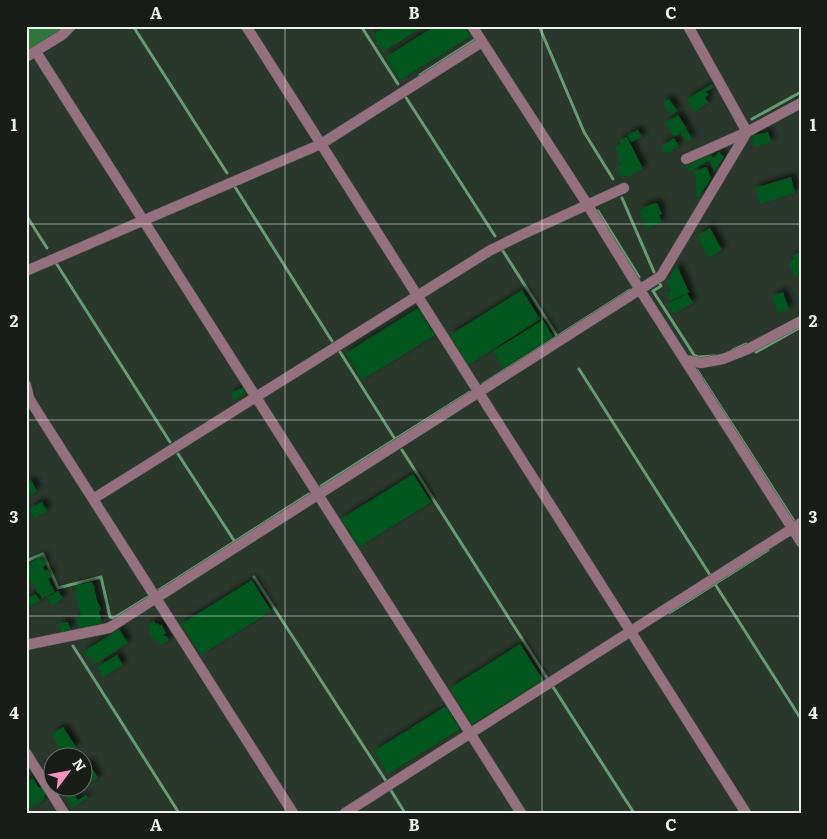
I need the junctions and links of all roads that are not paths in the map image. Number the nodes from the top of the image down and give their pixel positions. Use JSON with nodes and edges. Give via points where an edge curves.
{"nodes":[{"id":1,"x":70,"y":26,"type":"edge"},
{"id":2,"x":246,"y":26,"type":"edge"},
{"id":3,"x":472,"y":26,"type":"edge"},
{"id":4,"x":688,"y":26,"type":"edge"},
{"id":5,"x":482,"y":42,"type":"junction"},
{"id":6,"x":36,"y":52,"type":"junction"},
{"id":7,"x":26,"y":57,"type":"edge"},
{"id":8,"x":801,"y":103,"type":"edge"},
{"id":9,"x":747,"y":132,"type":"junction"},
{"id":10,"x":321,"y":144,"type":"junction"},
{"id":11,"x":686,"y":159,"type":"dead end"},
{"id":12,"x":624,"y":188,"type":"dead end"},
{"id":13,"x":587,"y":204,"type":"junction"},
{"id":14,"x":144,"y":221,"type":"junction"},
{"id":15,"x":26,"y":271,"type":"edge"},
{"id":16,"x":640,"y":290,"type":"junction"},
{"id":17,"x":418,"y":296,"type":"junction"},
{"id":18,"x":801,"y":321,"type":"edge"},
{"id":19,"x":685,"y":360,"type":"junction"},
{"id":20,"x":26,"y":385,"type":"edge"},
{"id":21,"x":479,"y":392,"type":"junction"},
{"id":22,"x":256,"y":397,"type":"junction"},
{"id":23,"x":317,"y":495,"type":"junction"},
{"id":24,"x":93,"y":498,"type":"junction"},
{"id":25,"x":796,"y":526,"type":"edge"},
{"id":26,"x":801,"y":542,"type":"edge"},
{"id":27,"x":156,"y":598,"type":"junction"},
{"id":28,"x":631,"y":631,"type":"junction"},
{"id":29,"x":26,"y":645,"type":"edge"},
{"id":30,"x":470,"y":734,"type":"junction"},
{"id":31,"x":26,"y":753,"type":"edge"},
{"id":32,"x":64,"y":813,"type":"edge"},
{"id":33,"x":293,"y":813,"type":"edge"},
{"id":34,"x":345,"y":813,"type":"edge"},
{"id":35,"x":520,"y":813,"type":"edge"},
{"id":36,"x":746,"y":813,"type":"edge"}],
"edges":[{"from":1,"to":6,"type":"street"},
{"from":2,"to":10,"type":"street"},
{"from":3,"to":5,"type":"street"},
{"from":4,"to":9,"type":"street"},
{"from":5,"to":10,"type":"street"},
{"from":5,"to":13,"type":"street"},
{"from":6,"to":7,"type":"street"},
{"from":6,"to":14,"type":"street"},
{"from":8,"to":9,"type":"street"},
{"from":9,"to":11,"type":"street"},
{"from":9,"to":16,"type":"street","via":[[661,276]]},
{"from":10,"to":14,"type":"street"},
{"from":10,"to":17,"type":"street"},
{"from":12,"to":13,"type":"street"},
{"from":13,"to":16,"type":"street"},
{"from":13,"to":17,"type":"street","via":[[489,251]]},
{"from":14,"to":15,"type":"street"},
{"from":14,"to":22,"type":"street"},
{"from":16,"to":19,"type":"street"},
{"from":16,"to":21,"type":"street"},
{"from":17,"to":21,"type":"street"},
{"from":17,"to":22,"type":"street"},
{"from":18,"to":19,"type":"street","via":[[723,359],[701,363]]},
{"from":19,"to":25,"type":"street"},
{"from":20,"to":24,"type":"street","via":[[33,405]]},
{"from":21,"to":23,"type":"street"},
{"from":21,"to":28,"type":"street"},
{"from":22,"to":23,"type":"street"},
{"from":22,"to":24,"type":"street"},
{"from":23,"to":27,"type":"street"},
{"from":23,"to":30,"type":"street"},
{"from":24,"to":27,"type":"street"},
{"from":25,"to":26,"type":"street"},
{"from":25,"to":28,"type":"street"},
{"from":27,"to":29,"type":"street","via":[[109,628]]},
{"from":27,"to":33,"type":"street"},
{"from":28,"to":30,"type":"street"},
{"from":28,"to":36,"type":"street"},
{"from":30,"to":34,"type":"street"},
{"from":30,"to":35,"type":"street"},
{"from":31,"to":32,"type":"street"}]}
